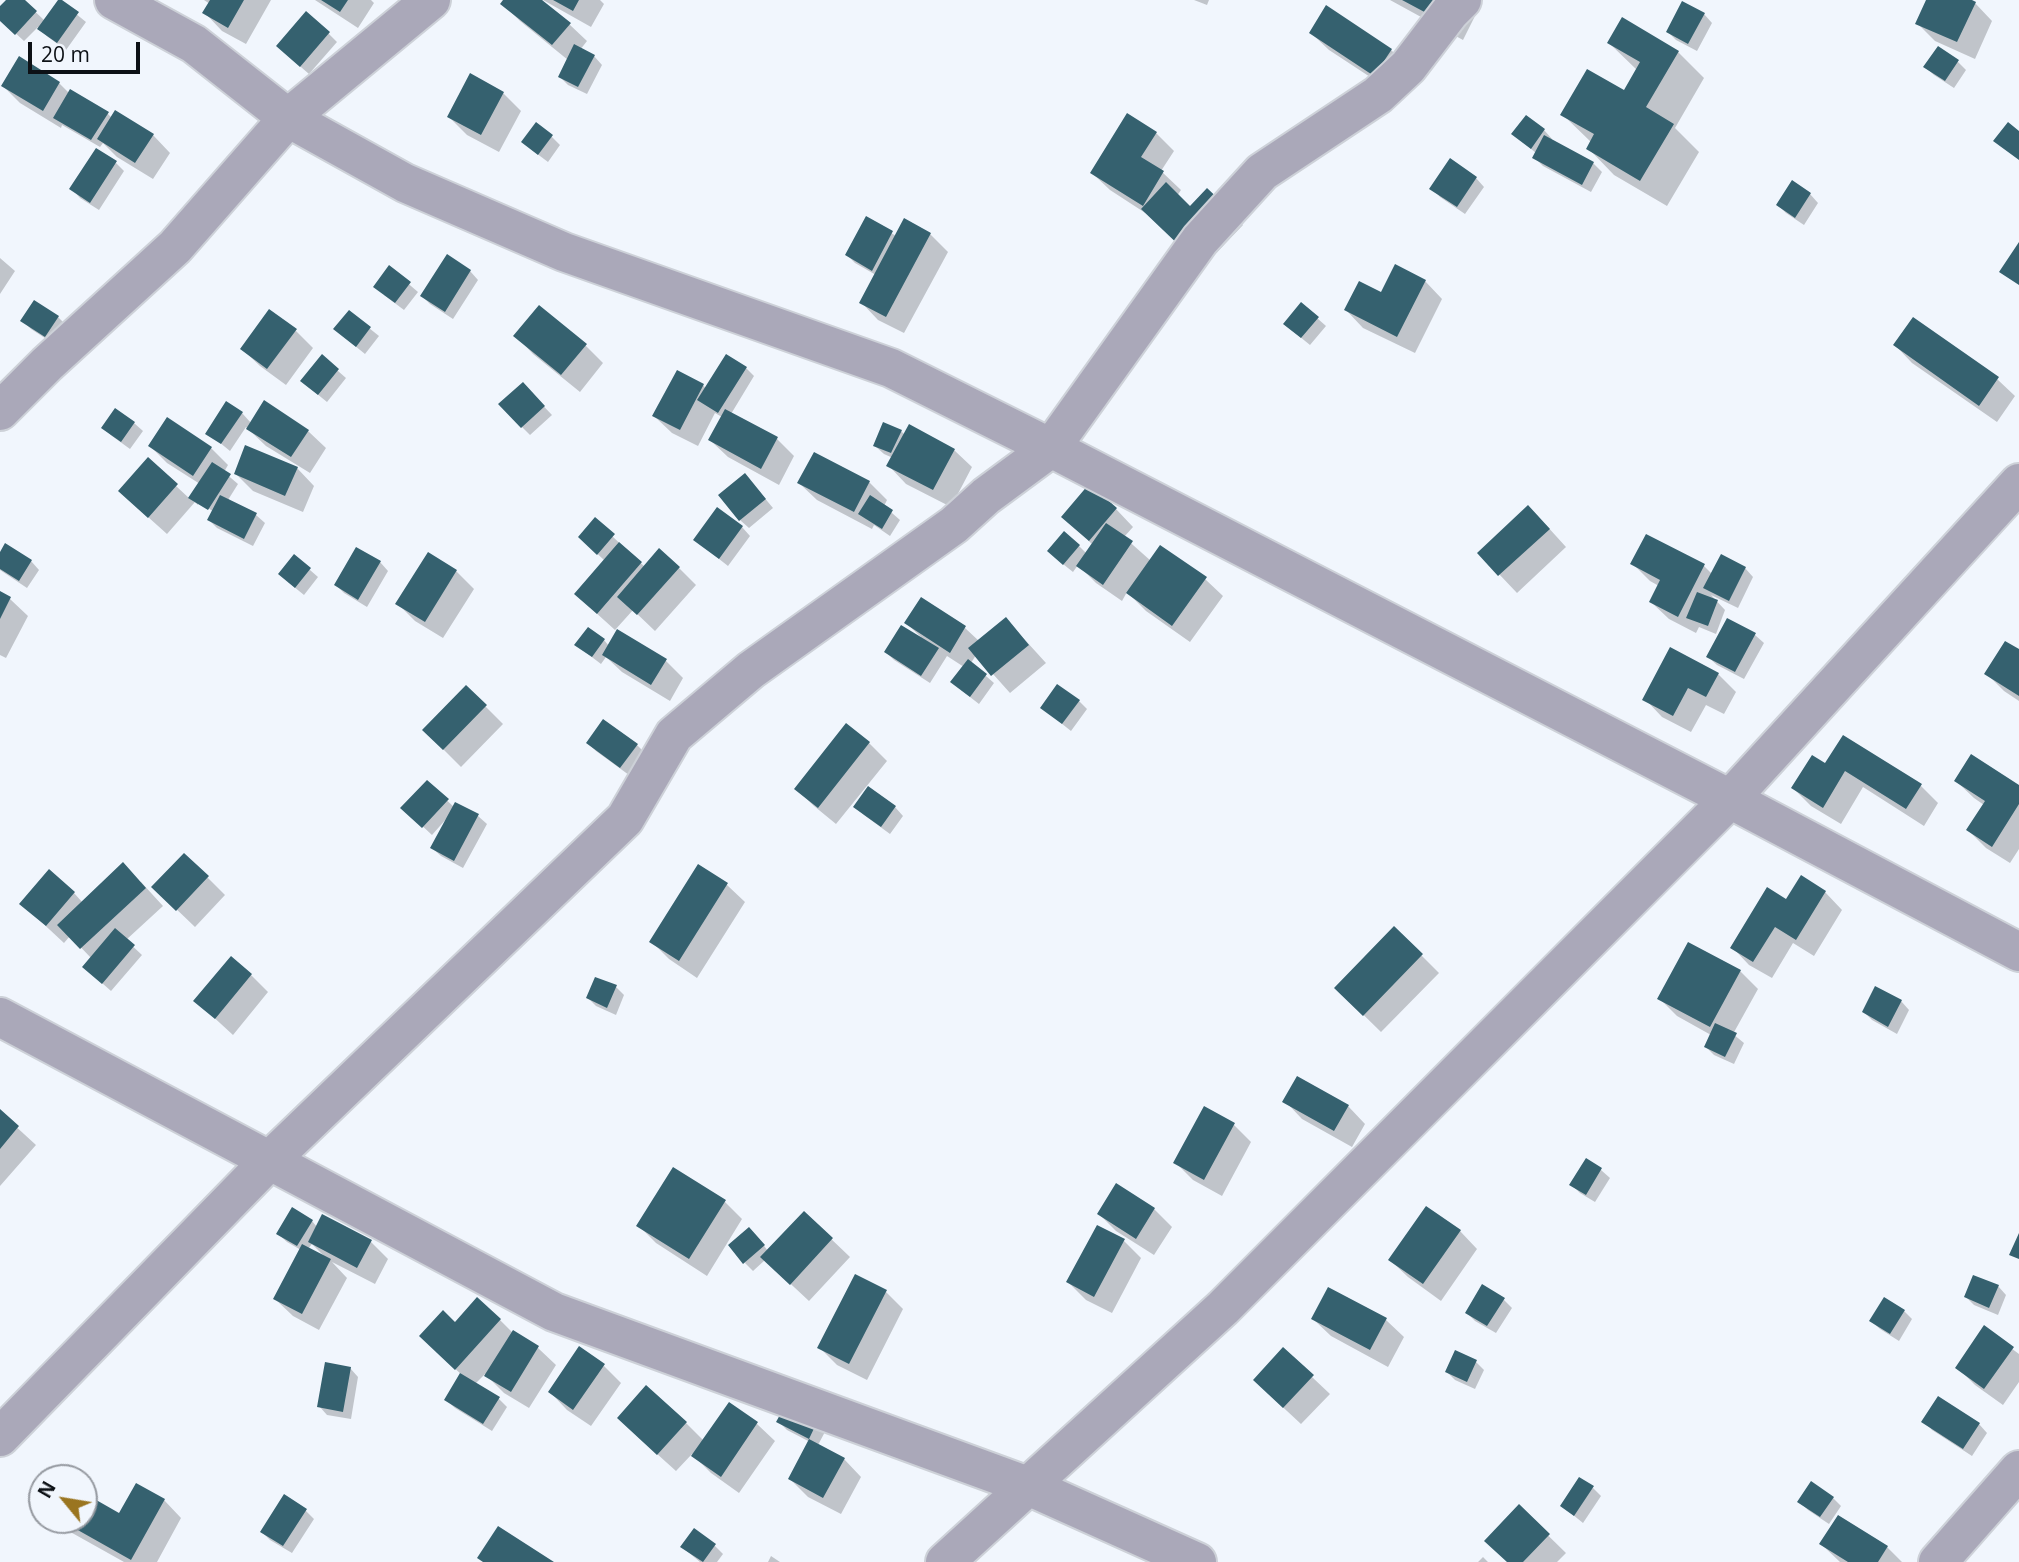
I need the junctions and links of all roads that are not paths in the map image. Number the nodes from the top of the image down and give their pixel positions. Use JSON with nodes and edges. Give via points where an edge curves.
{"nodes":[{"id":1,"x":114,"y":0,"type":"edge"},
{"id":2,"x":431,"y":0,"type":"edge"},
{"id":3,"x":1462,"y":0,"type":"edge"},
{"id":4,"x":288,"y":118,"type":"junction"},
{"id":5,"x":0,"y":411,"type":"edge"},
{"id":6,"x":1051,"y":448,"type":"junction"},
{"id":7,"x":2019,"y":483,"type":"edge"},
{"id":8,"x":1730,"y":799,"type":"junction"},
{"id":9,"x":2019,"y":951,"type":"edge"},
{"id":10,"x":0,"y":1017,"type":"edge"},
{"id":11,"x":271,"y":1160,"type":"junction"},
{"id":12,"x":0,"y":1437,"type":"edge"},
{"id":13,"x":2019,"y":1470,"type":"edge"},
{"id":14,"x":1028,"y":1486,"type":"junction"},
{"id":15,"x":945,"y":1562,"type":"edge"},
{"id":16,"x":1197,"y":1562,"type":"edge"},
{"id":17,"x":1938,"y":1562,"type":"edge"}],
"edges":[{"from":1,"to":4,"type":"street","via":[[194,44]]},
{"from":2,"to":4,"type":"street"},
{"from":3,"to":6,"type":"street","via":[[1408,67],[1378,95],[1262,172],[1200,240]]},
{"from":4,"to":5,"type":"street","via":[[175,247]]},
{"from":4,"to":6,"type":"street","via":[[405,183],[564,252],[891,368]]},
{"from":6,"to":8,"type":"street"},
{"from":6,"to":11,"type":"street","via":[[954,525],[751,670],[674,735],[625,819]]},
{"from":7,"to":8,"type":"street"},
{"from":8,"to":9,"type":"street"},
{"from":8,"to":14,"type":"street","via":[[1223,1308]]},
{"from":10,"to":11,"type":"street"},
{"from":11,"to":12,"type":"street"},
{"from":11,"to":14,"type":"street","via":[[554,1312]]},
{"from":13,"to":17,"type":"street"},
{"from":14,"to":15,"type":"street"},
{"from":14,"to":16,"type":"street"}]}
